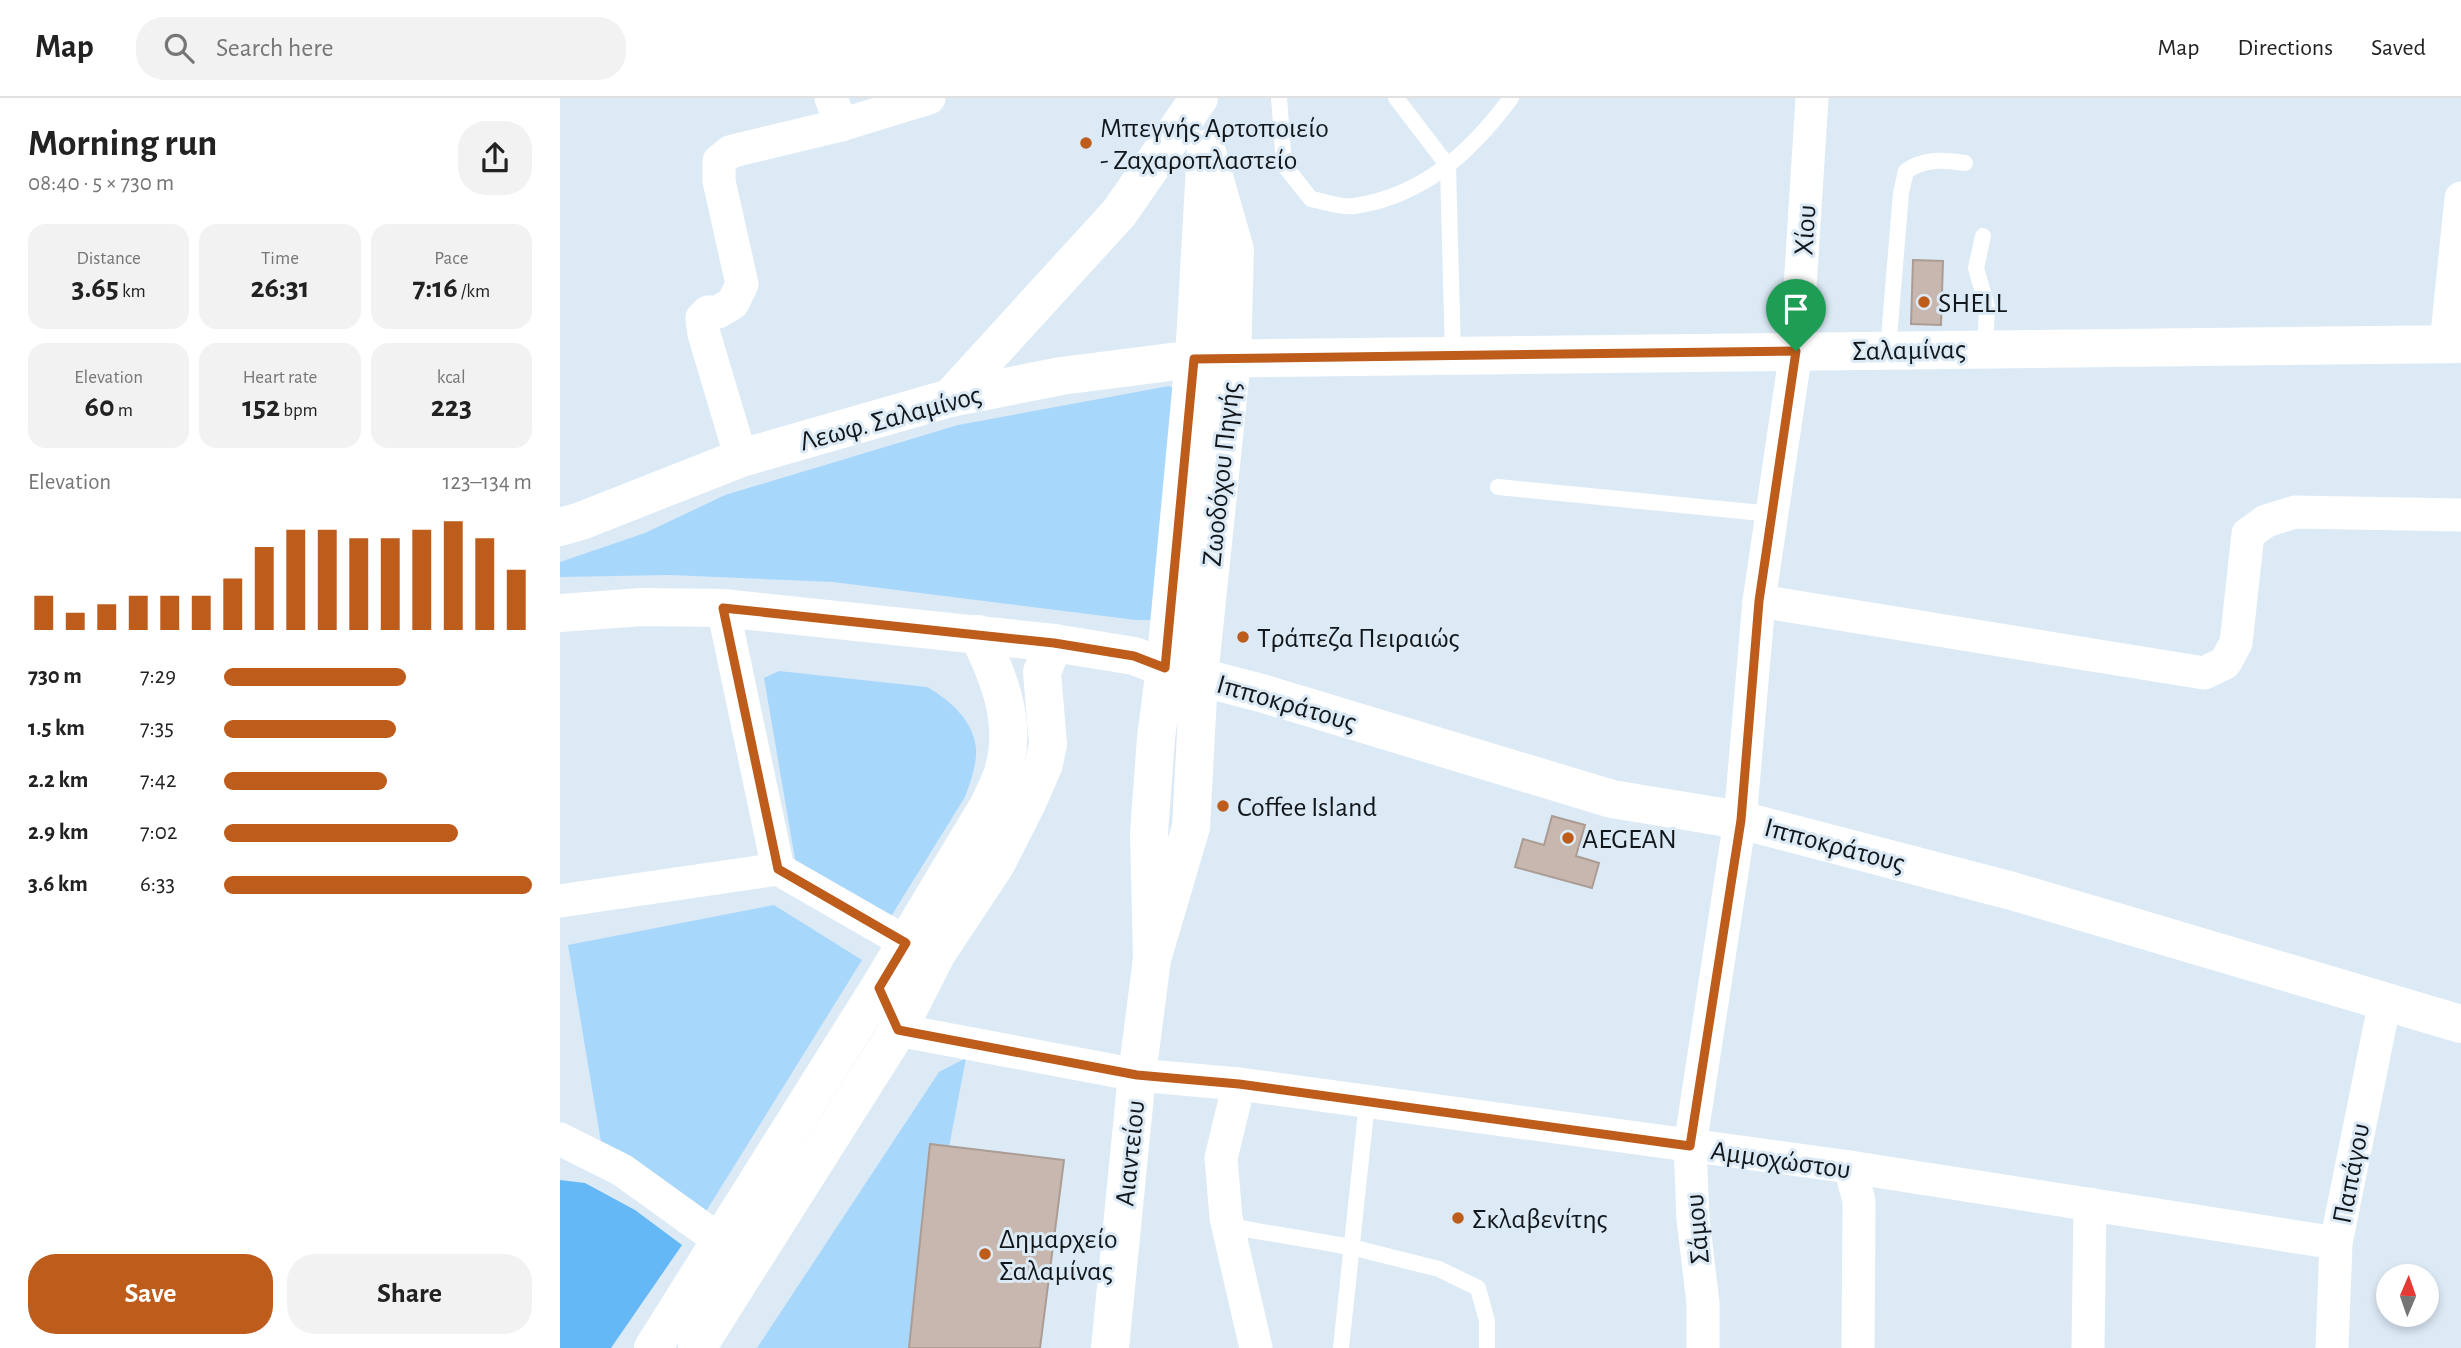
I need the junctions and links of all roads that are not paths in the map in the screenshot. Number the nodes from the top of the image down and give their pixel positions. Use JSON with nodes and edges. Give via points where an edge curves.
{"nodes":[{"id":1,"x":929,"y":98,"type":"edge"},
{"id":2,"x":1199,"y":98,"type":"edge"},
{"id":3,"x":1205,"y":98,"type":"edge"},
{"id":4,"x":1279,"y":98,"type":"edge"},
{"id":5,"x":1396,"y":98,"type":"edge"},
{"id":6,"x":1511,"y":98,"type":"edge"},
{"id":7,"x":1812,"y":98,"type":"edge"},
{"id":8,"x":836,"y":111,"type":"edge"},
{"id":9,"x":1206,"y":149,"type":"junction"},
{"id":10,"x":1965,"y":163,"type":"dead end"},
{"id":11,"x":1448,"y":166,"type":"junction"},
{"id":12,"x":2461,"y":198,"type":"edge"},
{"id":13,"x":1983,"y":236,"type":"dead end"},
{"id":14,"x":2453,"y":344,"type":"edge"},
{"id":15,"x":1985,"y":348,"type":"junction"},
{"id":16,"x":1888,"y":350,"type":"junction"},
{"id":17,"x":1796,"y":351,"type":"junction"},
{"id":18,"x":1453,"y":356,"type":"junction"},
{"id":19,"x":1194,"y":359,"type":"junction"},
{"id":20,"x":1232,"y":359,"type":"junction"},
{"id":21,"x":950,"y":398,"type":"junction"},
{"id":22,"x":741,"y":458,"type":"junction"},
{"id":23,"x":1498,"y":487,"type":"dead end"},
{"id":24,"x":659,"y":490,"type":"junction"},
{"id":25,"x":1772,"y":514,"type":"junction"},
{"id":26,"x":2461,"y":515,"type":"edge"},
{"id":27,"x":560,"y":527,"type":"edge"},
{"id":28,"x":560,"y":539,"type":"edge"},
{"id":29,"x":1759,"y":601,"type":"junction"},
{"id":30,"x":723,"y":608,"type":"junction"},
{"id":31,"x":560,"y":613,"type":"edge"},
{"id":32,"x":978,"y":634,"type":"junction"},
{"id":33,"x":1054,"y":643,"type":"junction"},
{"id":34,"x":1182,"y":673,"type":"junction"},
{"id":35,"x":1741,"y":820,"type":"junction"},
{"id":36,"x":778,"y":869,"type":"junction"},
{"id":37,"x":560,"y":901,"type":"edge"},
{"id":38,"x":906,"y":943,"type":"junction"},
{"id":39,"x":879,"y":988,"type":"junction"},
{"id":40,"x":2385,"y":1001,"type":"junction"},
{"id":41,"x":2461,"y":1024,"type":"edge"},
{"id":42,"x":898,"y":1030,"type":"junction"},
{"id":43,"x":1137,"y":1075,"type":"junction"},
{"id":44,"x":1239,"y":1084,"type":"junction"},
{"id":45,"x":1367,"y":1102,"type":"junction"},
{"id":46,"x":560,"y":1139,"type":"edge"},
{"id":47,"x":1690,"y":1146,"type":"junction"},
{"id":48,"x":1850,"y":1167,"type":"junction"},
{"id":49,"x":2090,"y":1204,"type":"junction"},
{"id":50,"x":1228,"y":1226,"type":"junction"},
{"id":51,"x":721,"y":1239,"type":"junction"},
{"id":52,"x":2336,"y":1243,"type":"junction"},
{"id":53,"x":1351,"y":1247,"type":"junction"},
{"id":54,"x":750,"y":1263,"type":"junction"},
{"id":55,"x":653,"y":1348,"type":"edge"},
{"id":56,"x":697,"y":1348,"type":"edge"},
{"id":57,"x":1110,"y":1348,"type":"edge"},
{"id":58,"x":1256,"y":1348,"type":"edge"},
{"id":59,"x":1341,"y":1348,"type":"edge"},
{"id":60,"x":1487,"y":1348,"type":"edge"},
{"id":61,"x":1703,"y":1348,"type":"edge"},
{"id":62,"x":1858,"y":1348,"type":"edge"},
{"id":63,"x":2088,"y":1348,"type":"edge"},
{"id":64,"x":2332,"y":1348,"type":"edge"}],
"edges":[{"from":1,"to":8,"type":"street"},
{"from":2,"to":21,"type":"main road","via":[[1119,213]]},
{"from":3,"to":9,"type":"main road","name":"Ζωοδόχου Πηγής"},
{"from":4,"to":11,"type":"lane","via":[[1284,165],[1311,199],[1351,206],[1410,191]]},
{"from":5,"to":11,"type":"lane"},
{"from":6,"to":11,"type":"lane","via":[[1490,127]]},
{"from":7,"to":17,"type":"street","name":"Χίου"},
{"from":8,"to":22,"type":"street","via":[[730,152],[719,161],[719,181],[742,284],[733,303],[702,318]]},
{"from":9,"to":19,"type":"main road","name":"Ζωοδόχου Πηγής"},
{"from":9,"to":20,"type":"main road","name":"Ζωοδόχου Πηγής","via":[[1235,250]]},
{"from":10,"to":16,"type":"lane","via":[[1934,160],[1906,171]]},
{"from":11,"to":18,"type":"lane"},
{"from":12,"to":14,"type":"street"},
{"from":13,"to":15,"type":"lane","via":[[1976,268],[1987,307]]},
{"from":14,"to":15,"type":"main road","name":"Σαλαμίνας"},
{"from":15,"to":16,"type":"main road","name":"Σαλαμίνας"},
{"from":16,"to":17,"type":"main road","name":"Σαλαμίνας"},
{"from":17,"to":18,"type":"main road","name":"Σαλαμίνας"},
{"from":17,"to":25,"type":"street","name":"Χίου"},
{"from":18,"to":20,"type":"main road","name":"Σαλαμίνας"},
{"from":19,"to":20,"type":"main road","name":"Λεωφ. Σαλαμίνος"},
{"from":19,"to":21,"type":"main road","name":"Λεωφ. Σαλαμίνος","via":[[1061,376]]},
{"from":19,"to":34,"type":"main road","name":"Ζωοδόχου Πηγής"},
{"from":20,"to":34,"type":"main road","name":"Ζωοδόχου Πηγής"},
{"from":21,"to":22,"type":"main road","name":"Λεωφ. Σαλαμίνος"},
{"from":22,"to":24,"type":"main road","name":"Λεωφ. Σαλαμίνος"},
{"from":23,"to":25,"type":"lane"},
{"from":24,"to":27,"type":"main road","name":"Λεωφ. Σαλαμίνος"},
{"from":24,"to":28,"type":"main road"},
{"from":25,"to":29,"type":"street","name":"Χίου"},
{"from":26,"to":29,"type":"street","via":[[2295,512],[2266,521],[2248,534],[2236,643],[2225,663],[2204,673]]},
{"from":29,"to":35,"type":"street","name":"Χίου"},
{"from":30,"to":31,"type":"main road"},
{"from":30,"to":32,"type":"main road"},
{"from":30,"to":36,"type":"street"},
{"from":32,"to":33,"type":"main road"},
{"from":32,"to":38,"type":"main road","via":[[1004,695],[1009,737],[1004,771],[990,803]]},
{"from":33,"to":34,"type":"main road","via":[[1134,656]]},
{"from":33,"to":42,"type":"main road","via":[[1042,672],[1048,744],[1044,764],[996,864],[937,953]]},
{"from":34,"to":35,"type":"main road","name":"Ιπποκράτους","via":[[1612,799]]},
{"from":34,"to":43,"type":"main road","name":"Αιαντείου","via":[[1156,738],[1149,833],[1152,959]]},
{"from":35,"to":40,"type":"main road","name":"Ιπποκράτους","via":[[2012,891]]},
{"from":35,"to":47,"type":"street","name":"Σάμου"},
{"from":36,"to":37,"type":"street"},
{"from":36,"to":38,"type":"street"},
{"from":38,"to":39,"type":"main road"},
{"from":39,"to":42,"type":"street"},
{"from":39,"to":51,"type":"main road"},
{"from":40,"to":41,"type":"main road","name":"Ιπποκράτους"},
{"from":40,"to":52,"type":"street","name":"Παπάγου"},
{"from":42,"to":43,"type":"street","name":"Αμμοχώστου"},
{"from":42,"to":54,"type":"main road"},
{"from":43,"to":44,"type":"street","name":"Αμμοχώστου"},
{"from":43,"to":57,"type":"main road","name":"Αιαντείου"},
{"from":44,"to":45,"type":"street","name":"Αμμοχώστου"},
{"from":44,"to":50,"type":"street","via":[[1221,1158]]},
{"from":45,"to":47,"type":"street","name":"Αμμοχώστου"},
{"from":45,"to":53,"type":"lane"},
{"from":46,"to":51,"type":"street","via":[[622,1170]]},
{"from":47,"to":48,"type":"street","name":"Αμμοχώστου"},
{"from":47,"to":61,"type":"street","name":"Σάμου"},
{"from":48,"to":49,"type":"street","name":"Αμμοχώστου"},
{"from":48,"to":62,"type":"street","via":[[1859,1201]]},
{"from":49,"to":52,"type":"street","name":"Αμμοχώστου"},
{"from":49,"to":63,"type":"street"},
{"from":50,"to":53,"type":"lane"},
{"from":50,"to":58,"type":"street"},
{"from":51,"to":54,"type":"street"},
{"from":51,"to":55,"type":"main road"},
{"from":52,"to":64,"type":"street","name":"Παπάγου"},
{"from":53,"to":59,"type":"lane"},
{"from":53,"to":60,"type":"lane","via":[[1438,1269],[1478,1287],[1487,1321]]},
{"from":54,"to":56,"type":"main road"}]}
